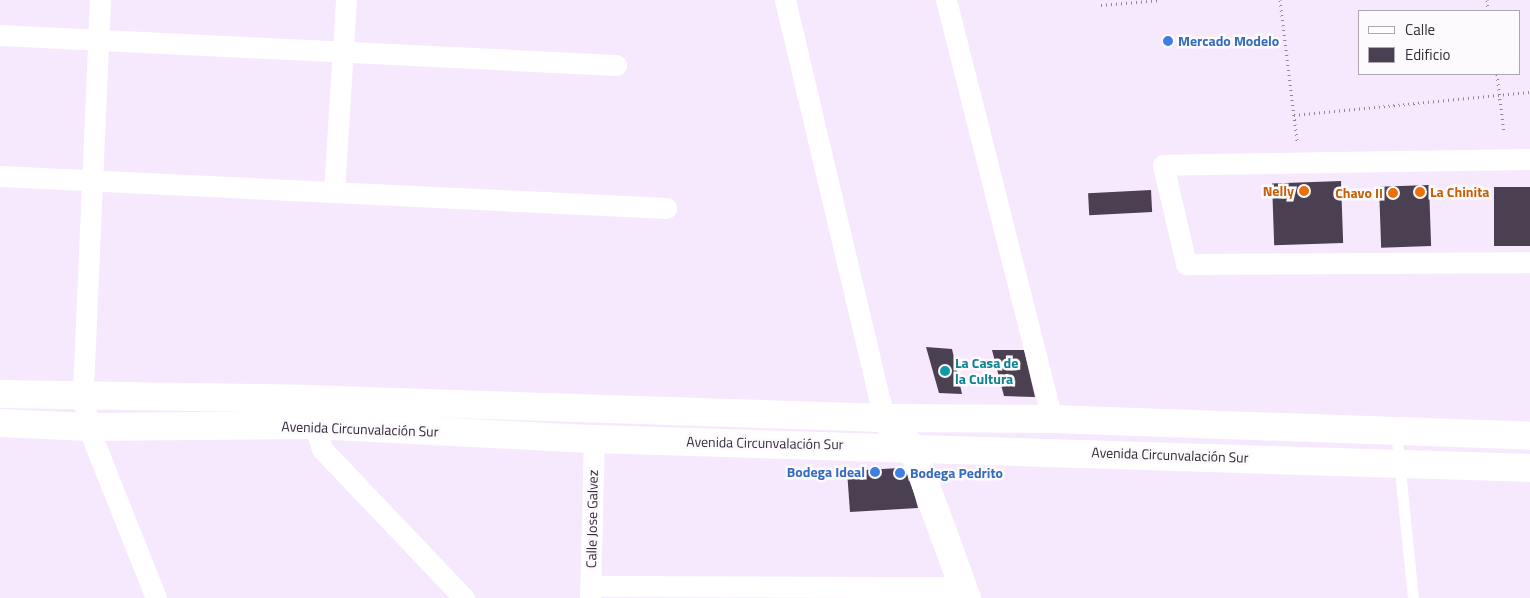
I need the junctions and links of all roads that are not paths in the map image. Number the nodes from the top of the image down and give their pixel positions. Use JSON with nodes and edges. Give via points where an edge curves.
{"nodes":[{"id":1,"x":100,"y":0,"type":"edge"},
{"id":2,"x":346,"y":0,"type":"edge"},
{"id":3,"x":784,"y":0,"type":"edge"},
{"id":4,"x":946,"y":0,"type":"edge"},
{"id":5,"x":0,"y":35,"type":"edge"},
{"id":6,"x":99,"y":39,"type":"junction"},
{"id":7,"x":342,"y":51,"type":"junction"},
{"id":8,"x":616,"y":65,"type":"dead end"},
{"id":9,"x":1530,"y":159,"type":"edge"},
{"id":10,"x":0,"y":176,"type":"edge"},
{"id":11,"x":91,"y":180,"type":"junction"},
{"id":12,"x":334,"y":192,"type":"junction"},
{"id":13,"x":666,"y":208,"type":"dead end"},
{"id":14,"x":1530,"y":262,"type":"edge"},
{"id":15,"x":0,"y":394,"type":"edge"},
{"id":16,"x":82,"y":395,"type":"junction"},
{"id":17,"x":307,"y":399,"type":"junction"},
{"id":18,"x":884,"y":418,"type":"junction"},
{"id":19,"x":1052,"y":419,"type":"junction"},
{"id":20,"x":0,"y":423,"type":"edge"},
{"id":21,"x":314,"y":426,"type":"junction"},
{"id":22,"x":88,"y":427,"type":"junction"},
{"id":23,"x":1396,"y":431,"type":"junction"},
{"id":24,"x":1530,"y":436,"type":"edge"},
{"id":25,"x":594,"y":439,"type":"junction"},
{"id":26,"x":912,"y":447,"type":"junction"},
{"id":27,"x":1399,"y":463,"type":"junction"},
{"id":28,"x":1530,"y":468,"type":"edge"},
{"id":29,"x":591,"y":592,"type":"edge"},
{"id":30,"x":966,"y":593,"type":"edge"},
{"id":31,"x":156,"y":598,"type":"edge"},
{"id":32,"x":464,"y":598,"type":"edge"},
{"id":33,"x":1413,"y":598,"type":"edge"}],
"edges":[{"from":1,"to":6,"type":"street"},
{"from":2,"to":7,"type":"street"},
{"from":3,"to":18,"type":"street"},
{"from":4,"to":19,"type":"street"},
{"from":5,"to":6,"type":"street"},
{"from":6,"to":7,"type":"street"},
{"from":6,"to":11,"type":"street"},
{"from":7,"to":8,"type":"street"},
{"from":7,"to":12,"type":"street"},
{"from":9,"to":14,"type":"street","via":[[1162,165],[1186,264]]},
{"from":10,"to":11,"type":"street"},
{"from":11,"to":12,"type":"street"},
{"from":11,"to":16,"type":"street"},
{"from":12,"to":13,"type":"street"},
{"from":15,"to":16,"type":"main road","name":"Avenida Circunvalación Sur"},
{"from":16,"to":17,"type":"main road","name":"Avenida Circunvalación Sur"},
{"from":16,"to":22,"type":"street"},
{"from":17,"to":18,"type":"main road","name":"Avenida Circunvalación Sur"},
{"from":17,"to":21,"type":"street"},
{"from":18,"to":19,"type":"main road","name":"Avenida Circunvalación Sur"},
{"from":18,"to":26,"type":"main road"},
{"from":19,"to":23,"type":"main road","name":"Avenida Circunvalación Sur"},
{"from":20,"to":22,"type":"main road","name":"Avenida Circunvalación Sur"},
{"from":21,"to":22,"type":"main road","name":"Avenida Circunvalación Sur"},
{"from":21,"to":25,"type":"main road","name":"Avenida Circunvalación Sur"},
{"from":21,"to":32,"type":"street","via":[[322,448]]},
{"from":22,"to":31,"type":"street"},
{"from":23,"to":24,"type":"main road","name":"Avenida Circunvalación Sur"},
{"from":23,"to":27,"type":"lane"},
{"from":25,"to":26,"type":"main road","name":"Avenida Circunvalación Sur"},
{"from":25,"to":29,"type":"street","name":"Calle Jose Galvez"},
{"from":26,"to":27,"type":"main road","name":"Avenida Circunvalación Sur"},
{"from":26,"to":30,"type":"main road"},
{"from":27,"to":28,"type":"main road","name":"Avenida Circunvalación Sur"},
{"from":27,"to":33,"type":"lane"},
{"from":29,"to":30,"type":"street"}]}
